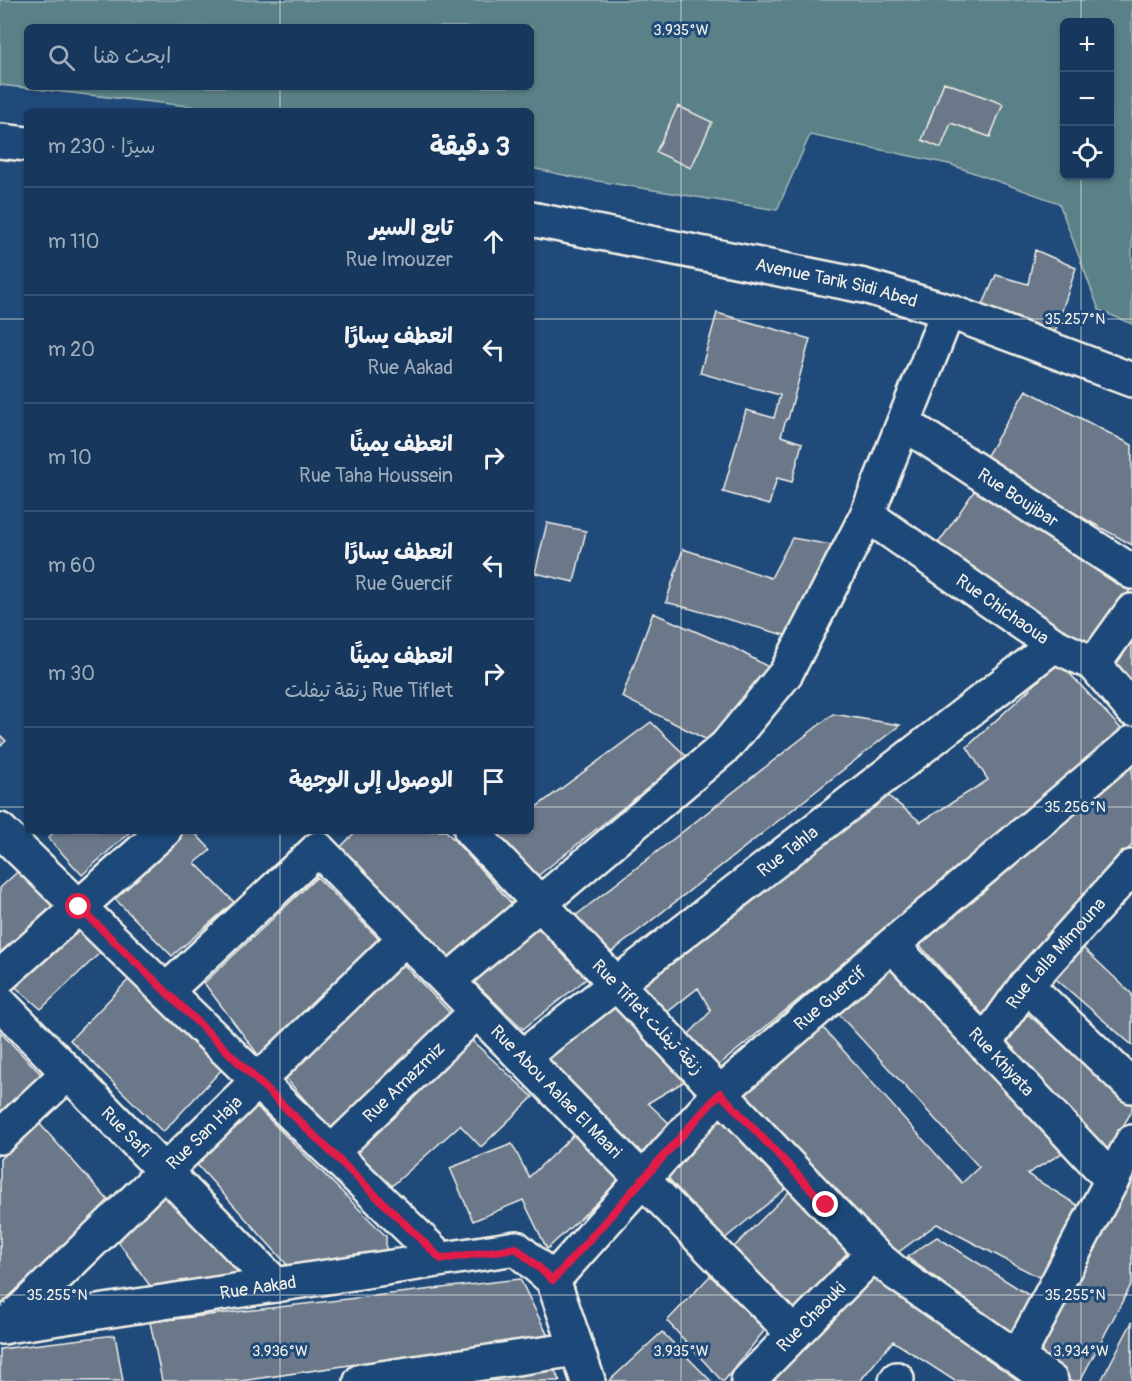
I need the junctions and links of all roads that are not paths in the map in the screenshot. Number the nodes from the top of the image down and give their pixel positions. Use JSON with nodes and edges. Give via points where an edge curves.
{"nodes":[{"id":1,"x":0,"y":141,"type":"edge"},
{"id":2,"x":24,"y":144,"type":"edge"},
{"id":3,"x":534,"y":220,"type":"edge"},
{"id":4,"x":948,"y":311,"type":"junction"},
{"id":5,"x":1132,"y":380,"type":"edge"},
{"id":6,"x":905,"y":424,"type":"junction"},
{"id":7,"x":867,"y":515,"type":"junction"},
{"id":8,"x":1132,"y":572,"type":"edge"},
{"id":9,"x":1132,"y":611,"type":"edge"},
{"id":10,"x":1054,"y":645,"type":"junction"},
{"id":11,"x":1094,"y":664,"type":"junction"},
{"id":12,"x":1132,"y":709,"type":"edge"},
{"id":13,"x":1132,"y":742,"type":"edge"},
{"id":14,"x":0,"y":830,"type":"edge"},
{"id":15,"x":161,"y":834,"type":"edge"},
{"id":16,"x":474,"y":834,"type":"edge"},
{"id":17,"x":317,"y":840,"type":"edge"},
{"id":18,"x":1132,"y":867,"type":"edge"},
{"id":19,"x":1121,"y":901,"type":"edge"},
{"id":20,"x":540,"y":904,"type":"junction"},
{"id":21,"x":79,"y":907,"type":"junction"},
{"id":22,"x":405,"y":938,"type":"junction"},
{"id":23,"x":892,"y":945,"type":"junction"},
{"id":24,"x":0,"y":977,"type":"edge"},
{"id":25,"x":448,"y":981,"type":"junction"},
{"id":26,"x":616,"y":984,"type":"junction"},
{"id":27,"x":1026,"y":986,"type":"junction"},
{"id":28,"x":166,"y":991,"type":"junction"},
{"id":29,"x":0,"y":1003,"type":"edge"},
{"id":30,"x":477,"y":1011,"type":"junction"},
{"id":31,"x":984,"y":1044,"type":"junction"},
{"id":32,"x":522,"y":1057,"type":"junction"},
{"id":33,"x":68,"y":1073,"type":"junction"},
{"id":34,"x":1129,"y":1076,"type":"edge"},
{"id":35,"x":258,"y":1081,"type":"junction"},
{"id":36,"x":720,"y":1093,"type":"junction"},
{"id":37,"x":0,"y":1137,"type":"edge"},
{"id":38,"x":1132,"y":1142,"type":"edge"},
{"id":39,"x":332,"y":1152,"type":"junction"},
{"id":40,"x":165,"y":1171,"type":"junction"},
{"id":41,"x":643,"y":1180,"type":"junction"},
{"id":42,"x":1112,"y":1180,"type":"junction"},
{"id":43,"x":873,"y":1254,"type":"junction"},
{"id":44,"x":441,"y":1259,"type":"junction"},
{"id":45,"x":553,"y":1280,"type":"junction"},
{"id":46,"x":276,"y":1285,"type":"junction"},
{"id":47,"x":2,"y":1327,"type":"edge"},
{"id":48,"x":795,"y":1334,"type":"junction"},
{"id":49,"x":577,"y":1349,"type":"junction"},
{"id":50,"x":1018,"y":1358,"type":"junction"},
{"id":51,"x":450,"y":1374,"type":"edge"},
{"id":52,"x":361,"y":1381,"type":"edge"},
{"id":53,"x":588,"y":1381,"type":"edge"},
{"id":54,"x":748,"y":1381,"type":"edge"},
{"id":55,"x":1051,"y":1381,"type":"edge"}],
"edges":[{"from":1,"to":2,"type":"street"},
{"from":3,"to":4,"type":"street","name":"Avenue Tarik Sidi Abed","via":[[864,286]]},
{"from":4,"to":5,"type":"street","name":"Avenue Tarik Sidi Abed"},
{"from":4,"to":6,"type":"street"},
{"from":6,"to":7,"type":"street"},
{"from":6,"to":8,"type":"street","name":"Rue Boujibar"},
{"from":7,"to":10,"type":"street","name":"Rue Chichaoua"},
{"from":7,"to":20,"type":"street","via":[[786,673],[726,746]]},
{"from":9,"to":11,"type":"street"},
{"from":10,"to":11,"type":"street","name":"Rue Chichaoua"},
{"from":10,"to":26,"type":"street","name":"Rue Tahla"},
{"from":11,"to":12,"type":"street","name":"Rue Chichaoua"},
{"from":13,"to":23,"type":"street","name":"Rue Guercif"},
{"from":14,"to":21,"type":"street"},
{"from":15,"to":21,"type":"street"},
{"from":16,"to":20,"type":"street","name":"Rue Tiflet زنقة تيفلت"},
{"from":17,"to":22,"type":"street","name":"Rue Abou Aalae El Maari"},
{"from":17,"to":28,"type":"street"},
{"from":18,"to":19,"type":"street","name":"Rue Lalla Mimouna"},
{"from":19,"to":27,"type":"street","name":"Rue Lalla Mimouna"},
{"from":20,"to":25,"type":"street"},
{"from":20,"to":26,"type":"street","name":"Rue Tiflet زنقة تيفلت"},
{"from":21,"to":24,"type":"street"},
{"from":21,"to":28,"type":"street"},
{"from":22,"to":25,"type":"street","name":"Rue Abou Aalae El Maari"},
{"from":22,"to":35,"type":"street","name":"Rue San Haja"},
{"from":23,"to":31,"type":"street","name":"Rue Khiyata"},
{"from":23,"to":36,"type":"street","name":"Rue Guercif"},
{"from":25,"to":30,"type":"street","name":"Rue Abou Aalae El Maari"},
{"from":26,"to":32,"type":"street","name":"Rue Tahla"},
{"from":26,"to":36,"type":"street","name":"Rue Tiflet زنقة تيفلت"},
{"from":27,"to":31,"type":"street","name":"Rue Lalla Mimouna"},
{"from":27,"to":34,"type":"street"},
{"from":28,"to":35,"type":"street"},
{"from":29,"to":33,"type":"street","name":"Rue Safi"},
{"from":30,"to":32,"type":"street","name":"Rue Abou Aalae El Maari"},
{"from":30,"to":39,"type":"street","name":"Rue Amazmiz"},
{"from":31,"to":42,"type":"street","name":"Rue Khiyata"},
{"from":32,"to":41,"type":"street","name":"Rue Abou Aalae El Maari"},
{"from":33,"to":37,"type":"street"},
{"from":33,"to":40,"type":"street","name":"Rue Safi"},
{"from":35,"to":39,"type":"street"},
{"from":35,"to":40,"type":"street","name":"Rue San Haja"},
{"from":36,"to":41,"type":"street","name":"Rue Guercif"},
{"from":36,"to":43,"type":"street","name":"Rue Tiflet زنقة تيفلت"},
{"from":38,"to":42,"type":"street"},
{"from":39,"to":44,"type":"street"},
{"from":40,"to":46,"type":"street","name":"Rue Safi"},
{"from":40,"to":47,"type":"street","name":"Rue San Haja"},
{"from":41,"to":45,"type":"street","name":"Rue Guercif"},
{"from":41,"to":48,"type":"street","name":"Rue Abou Aalae El Maari"},
{"from":42,"to":50,"type":"street"},
{"from":43,"to":48,"type":"street","name":"Rue Chaouki"},
{"from":43,"to":50,"type":"street","name":"Rue Tiflet زنقة تيفلت"},
{"from":44,"to":45,"type":"street","name":"Rue Aakad","via":[[516,1248]]},
{"from":44,"to":46,"type":"street","name":"Rue Aakad"},
{"from":45,"to":49,"type":"street"},
{"from":46,"to":47,"type":"street","name":"Rue Aakad"},
{"from":48,"to":54,"type":"street","name":"Rue Chaouki"},
{"from":49,"to":51,"type":"street"},
{"from":49,"to":53,"type":"street"},
{"from":50,"to":55,"type":"street","name":"Rue Tiflet زنقة تيفلت"},
{"from":51,"to":52,"type":"street"}]}
